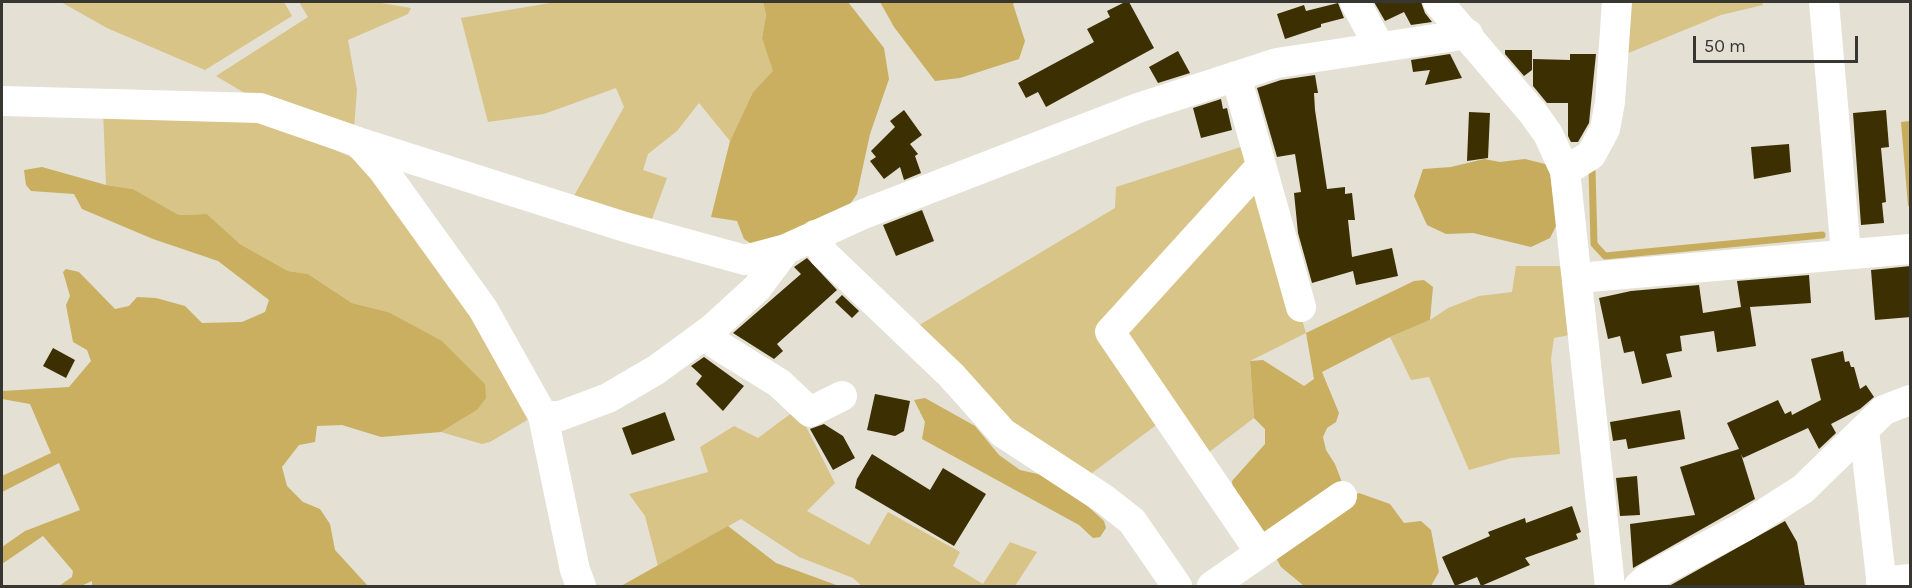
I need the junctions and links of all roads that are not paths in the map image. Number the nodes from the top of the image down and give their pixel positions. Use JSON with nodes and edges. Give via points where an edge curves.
{"nodes":[{"id":1,"x":1355,"y":2,"type":"edge"},
{"id":2,"x":1438,"y":2,"type":"edge"},
{"id":3,"x":1617,"y":2,"type":"edge"},
{"id":4,"x":1824,"y":2,"type":"edge"},
{"id":5,"x":1468,"y":34,"type":"junction"},
{"id":6,"x":1379,"y":46,"type":"junction"},
{"id":7,"x":1236,"y":76,"type":"junction"},
{"id":8,"x":2,"y":101,"type":"edge"},
{"id":9,"x":358,"y":142,"type":"junction"},
{"id":10,"x":1261,"y":166,"type":"junction"},
{"id":11,"x":1565,"y":171,"type":"junction"},
{"id":12,"x":815,"y":236,"type":"junction"},
{"id":13,"x":786,"y":249,"type":"junction"},
{"id":14,"x":1911,"y":249,"type":"edge"},
{"id":15,"x":1846,"y":254,"type":"junction"},
{"id":16,"x":1578,"y":278,"type":"junction"},
{"id":17,"x":1301,"y":307,"type":"dead end"},
{"id":18,"x":703,"y":336,"type":"junction"},
{"id":19,"x":842,"y":396,"type":"dead end"},
{"id":20,"x":1911,"y":400,"type":"edge"},
{"id":21,"x":543,"y":416,"type":"junction"},
{"id":22,"x":1864,"y":430,"type":"junction"},
{"id":23,"x":1342,"y":496,"type":"dead end"},
{"id":24,"x":1260,"y":552,"type":"junction"},
{"id":25,"x":1891,"y":583,"type":"edge"},
{"id":26,"x":581,"y":586,"type":"edge"},
{"id":27,"x":1178,"y":586,"type":"edge"},
{"id":28,"x":1212,"y":586,"type":"edge"},
{"id":29,"x":1610,"y":586,"type":"edge"},
{"id":30,"x":1639,"y":586,"type":"edge"}],
"edges":[{"from":1,"to":6,"type":"street"},
{"from":2,"to":5,"type":"street"},
{"from":3,"to":11,"type":"street","via":[[1605,129],[1591,155]]},
{"from":4,"to":15,"type":"street"},
{"from":5,"to":6,"type":"street"},
{"from":5,"to":11,"type":"street","via":[[1548,134]]},
{"from":6,"to":7,"type":"street","via":[[1277,63]]},
{"from":7,"to":10,"type":"street"},
{"from":7,"to":12,"type":"street","via":[[1138,108]]},
{"from":8,"to":9,"type":"street","via":[[260,108]]},
{"from":9,"to":13,"type":"street","via":[[625,227],[745,260]]},
{"from":9,"to":21,"type":"street","via":[[383,170],[483,309]]},
{"from":10,"to":17,"type":"street"},
{"from":10,"to":24,"type":"street","via":[[1110,332]]},
{"from":11,"to":16,"type":"street"},
{"from":12,"to":13,"type":"street"},
{"from":12,"to":27,"type":"street","via":[[824,254],[951,375],[1003,432],[1132,521]]},
{"from":13,"to":18,"type":"street","via":[[757,288]]},
{"from":14,"to":15,"type":"street"},
{"from":15,"to":16,"type":"street"},
{"from":16,"to":29,"type":"street"},
{"from":18,"to":19,"type":"street","via":[[779,383],[810,412]]},
{"from":18,"to":21,"type":"street","via":[[608,398],[560,416]]},
{"from":20,"to":22,"type":"street","via":[[1884,410]]},
{"from":21,"to":26,"type":"street"},
{"from":22,"to":25,"type":"street"},
{"from":22,"to":30,"type":"street","via":[[1803,489]]},
{"from":23,"to":24,"type":"street"},
{"from":24,"to":28,"type":"street"}]}
